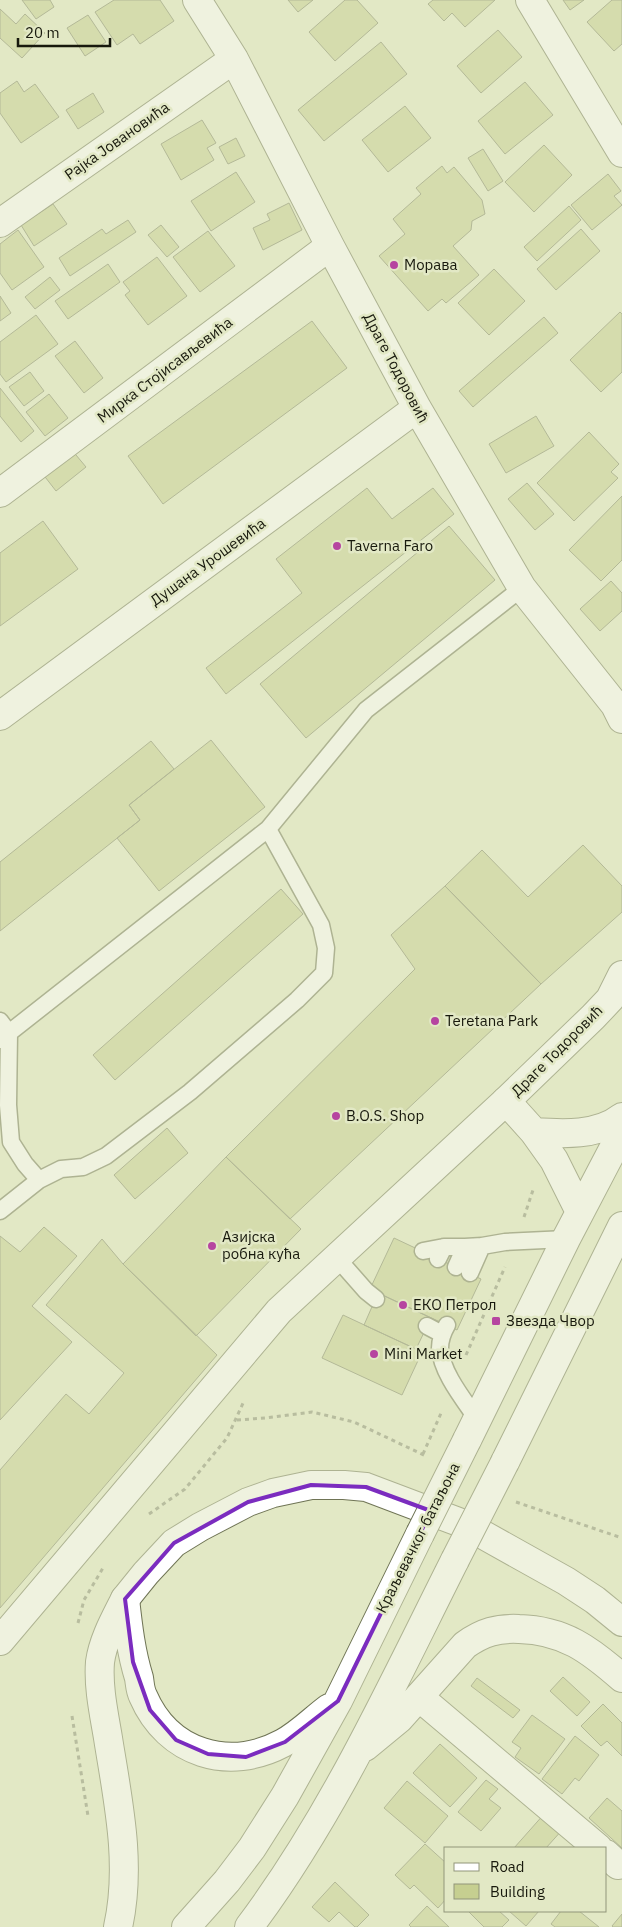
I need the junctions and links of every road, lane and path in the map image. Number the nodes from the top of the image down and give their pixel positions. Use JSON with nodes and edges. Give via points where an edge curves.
{"nodes":[{"id":1,"x":197,"y":0,"type":"edge"},
{"id":2,"x":530,"y":0,"type":"edge"},
{"id":3,"x":234,"y":59,"type":"junction"},
{"id":4,"x":622,"y":153,"type":"edge"},
{"id":5,"x":0,"y":223,"type":"edge"},
{"id":6,"x":330,"y":246,"type":"junction"},
{"id":7,"x":417,"y":408,"type":"junction"},
{"id":8,"x":0,"y":493,"type":"edge"},
{"id":9,"x":522,"y":588,"type":"junction"},
{"id":10,"x":620,"y":707,"type":"edge"},
{"id":11,"x":0,"y":716,"type":"edge"},
{"id":12,"x":268,"y":829,"type":"junction"},
{"id":13,"x":622,"y":975,"type":"edge"},
{"id":14,"x":3,"y":1032,"type":"edge"},
{"id":15,"x":506,"y":1101,"type":"junction"},
{"id":16,"x":622,"y":1117,"type":"edge"},
{"id":17,"x":534,"y":1132,"type":"junction"},
{"id":18,"x":622,"y":1132,"type":"edge"},
{"id":19,"x":39,"y":1180,"type":"junction"},
{"id":20,"x":0,"y":1211,"type":"edge"},
{"id":21,"x":580,"y":1212,"type":"junction"},
{"id":22,"x":622,"y":1226,"type":"edge"},
{"id":23,"x":566,"y":1239,"type":"junction"},
{"id":24,"x":482,"y":1246,"type":"junction"},
{"id":25,"x":465,"y":1247,"type":"junction"},
{"id":26,"x":423,"y":1251,"type":"dead end"},
{"id":27,"x":337,"y":1258,"type":"junction"},
{"id":28,"x":376,"y":1298,"type":"dead end"},
{"id":29,"x":436,"y":1327,"type":"dead end"},
{"id":30,"x":443,"y":1409,"type":"dead end"},
{"id":31,"x":472,"y":1430,"type":"junction"},
{"id":32,"x":423,"y":1454,"type":"dead end"},
{"id":33,"x":125,"y":1599,"type":"junction"},
{"id":34,"x":622,"y":1622,"type":"edge"},
{"id":35,"x":0,"y":1640,"type":"edge"},
{"id":36,"x":622,"y":1678,"type":"edge"},
{"id":37,"x":419,"y":1697,"type":"junction"},
{"id":38,"x":338,"y":1701,"type":"junction"},
{"id":39,"x":356,"y":1754,"type":"junction"},
{"id":40,"x":597,"y":1847,"type":"edge"},
{"id":41,"x":118,"y":1927,"type":"edge"},
{"id":42,"x":186,"y":1927,"type":"edge"},
{"id":43,"x":249,"y":1927,"type":"edge"}],
"edges":[{"from":1,"to":3,"type":"street","name":"Драге Тодоровић"},
{"from":2,"to":4,"type":"street"},
{"from":3,"to":5,"type":"street","name":"Рајка Јовановића"},
{"from":3,"to":6,"type":"street","name":"Драге Тодоровић"},
{"from":6,"to":7,"type":"street","name":"Драге Тодоровић"},
{"from":6,"to":8,"type":"street","name":"Мирка Стојисављевића"},
{"from":7,"to":9,"type":"street","name":"Драге Тодоровић"},
{"from":7,"to":11,"type":"street","name":"Душана Урошевића"},
{"from":9,"to":10,"type":"street","name":"Драге Тодоровић"},
{"from":9,"to":12,"type":"lane","via":[[366,710]]},
{"from":12,"to":14,"type":"lane"},
{"from":12,"to":19,"type":"lane","via":[[321,925],[326,948],[324,973],[298,1000],[190,1092],[106,1156],[83,1167],[61,1170]]},
{"from":13,"to":15,"type":"street","name":"Драге Тодоровић","via":[[610,999]]},
{"from":14,"to":19,"type":"lane","via":[[11,1142]]},
{"from":15,"to":17,"type":"street"},
{"from":15,"to":27,"type":"street"},
{"from":16,"to":17,"type":"street","via":[[592,1130],[564,1134]]},
{"from":17,"to":21,"type":"street","via":[[554,1160]]},
{"from":18,"to":21,"type":"street","name":"Краљевачког батаљона"},
{"from":19,"to":20,"type":"lane"},
{"from":21,"to":23,"type":"street","name":"Краљевачког батаљона"},
{"from":22,"to":39,"type":"street","bridge":true},
{"from":23,"to":24,"type":"lane"},
{"from":23,"to":31,"type":"street","name":"Краљевачког батаљона"},
{"from":24,"to":25,"type":"lane"},
{"from":24,"to":25,"type":"lane","via":[[463,1270]]},
{"from":25,"to":26,"type":"lane","via":[[441,1253]]},
{"from":27,"to":28,"type":"lane"},
{"from":27,"to":35,"type":"street","via":[[279,1311]]},
{"from":29,"to":31,"type":"lane","via":[[444,1361]]},
{"from":30,"to":32,"type":"path"},
{"from":31,"to":38,"type":"street","name":"Краљевачког батаљона","bridge":true},
{"from":33,"to":34,"type":"street","via":[[174,1543],[200,1526],[273,1493],[311,1485],[344,1484],[375,1490],[464,1524],[566,1581]]},
{"from":33,"to":38,"type":"street","via":[[133,1662],[142,1694],[163,1727],[192,1749],[228,1758],[266,1751],[285,1742]]},
{"from":33,"to":41,"type":"street","via":[[108,1633],[100,1662],[104,1714],[124,1840],[124,1896]]},
{"from":36,"to":37,"type":"street","via":[[584,1647],[565,1637],[545,1630],[491,1630],[465,1645]]},
{"from":37,"to":39,"type":"street","via":[[399,1719]]},
{"from":37,"to":40,"type":"street"},
{"from":38,"to":42,"type":"street","name":"Краљевачког батаљона","via":[[268,1825]]},
{"from":39,"to":43,"type":"street","via":[[301,1852]]}]}
